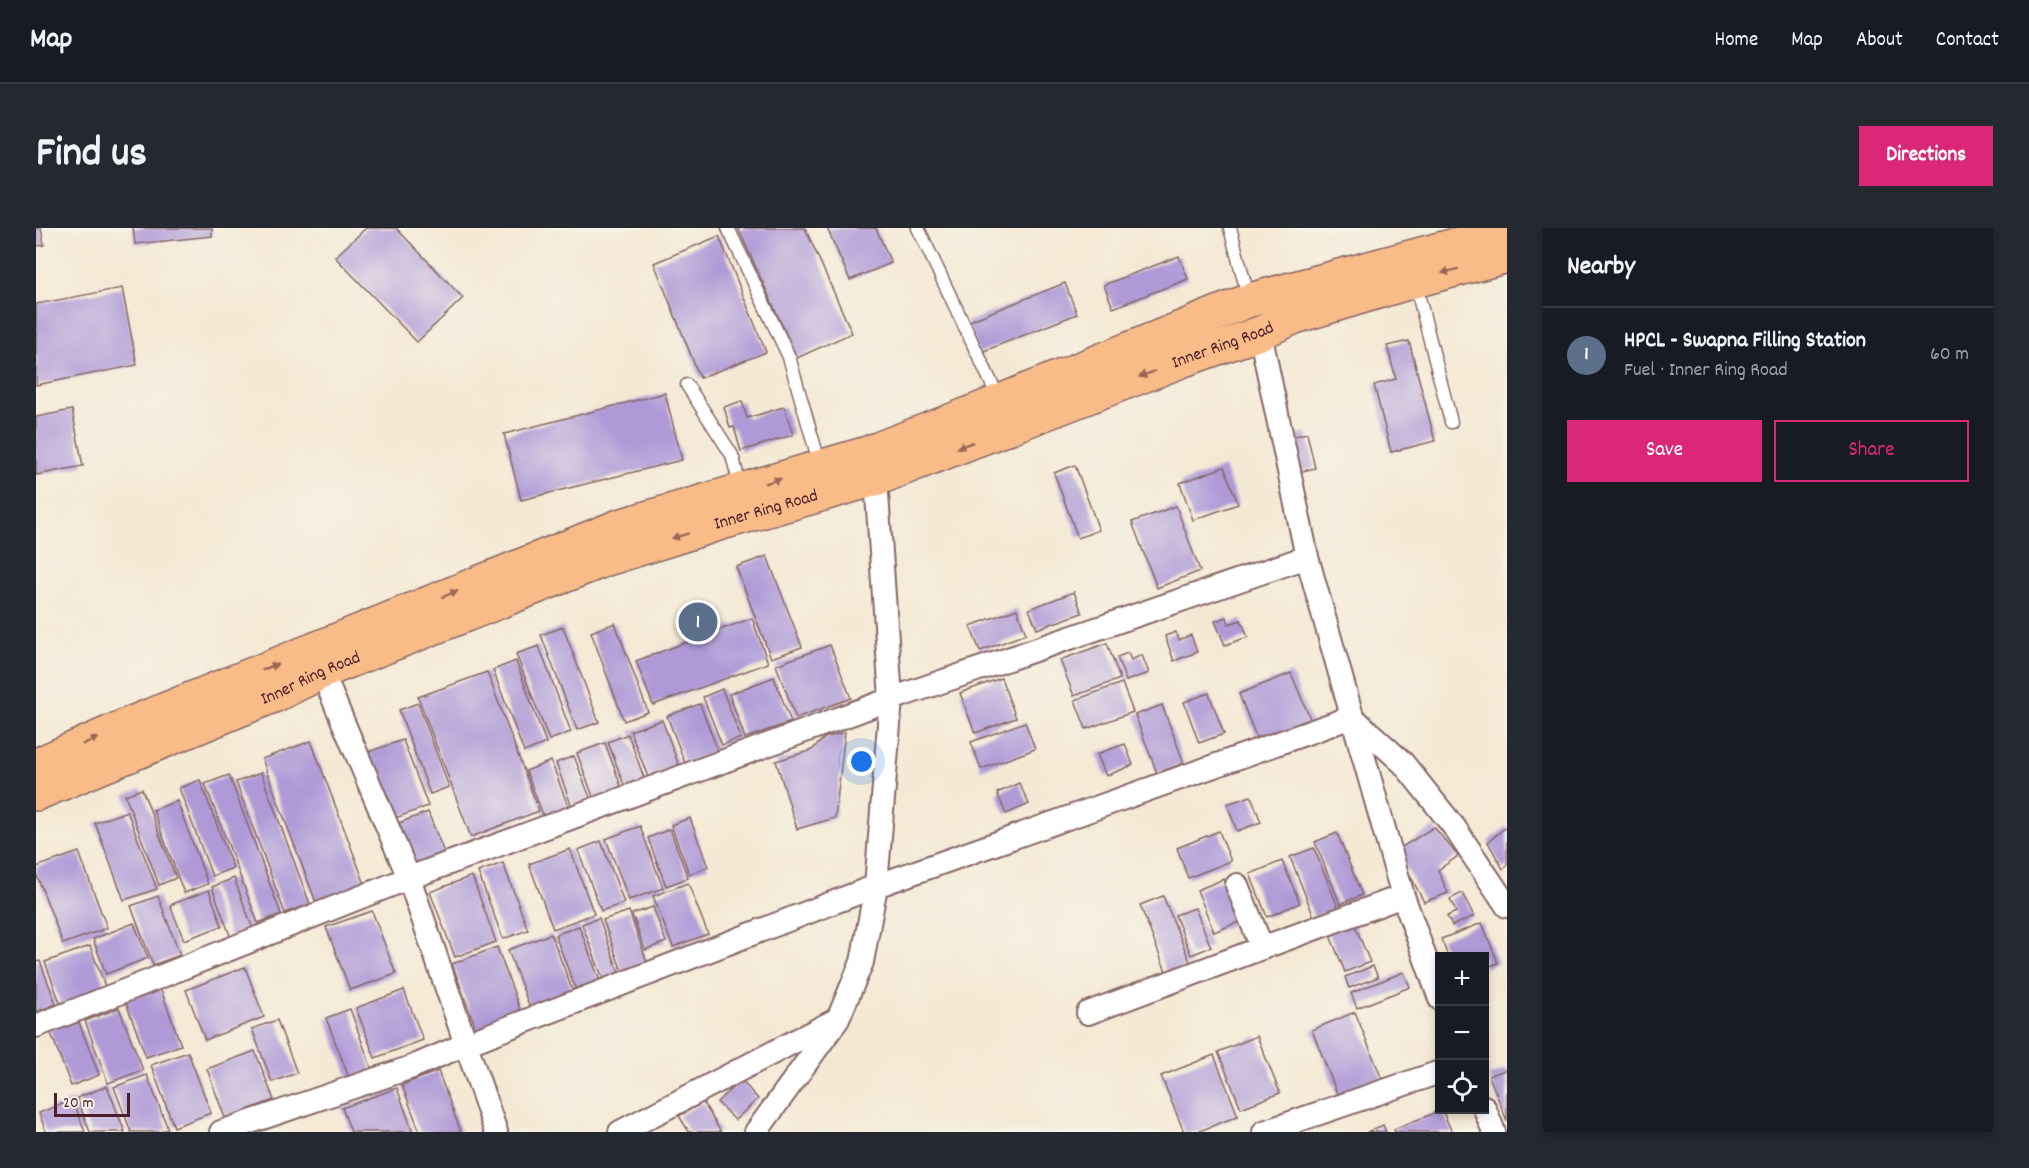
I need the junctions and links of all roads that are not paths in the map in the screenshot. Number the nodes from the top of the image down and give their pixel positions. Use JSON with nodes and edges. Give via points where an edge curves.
{"nodes":[{"id":1,"x":728,"y":228,"type":"edge"},
{"id":2,"x":918,"y":228,"type":"edge"},
{"id":3,"x":1230,"y":228,"type":"edge"},
{"id":4,"x":1507,"y":231,"type":"edge"},
{"id":5,"x":1462,"y":235,"type":"edge"},
{"id":6,"x":1507,"y":256,"type":"edge"},
{"id":7,"x":1414,"y":281,"type":"junction"},
{"id":8,"x":1250,"y":300,"type":"junction"},
{"id":9,"x":1260,"y":333,"type":"junction"},
{"id":10,"x":687,"y":385,"type":"dead end"},
{"id":11,"x":1000,"y":401,"type":"junction"},
{"id":12,"x":1450,"y":422,"type":"dead end"},
{"id":13,"x":821,"y":466,"type":"junction"},
{"id":14,"x":872,"y":466,"type":"junction"},
{"id":15,"x":741,"y":490,"type":"junction"},
{"id":16,"x":1307,"y":557,"type":"junction"},
{"id":17,"x":322,"y":672,"type":"junction"},
{"id":18,"x":891,"y":699,"type":"junction"},
{"id":19,"x":1352,"y":717,"type":"junction"},
{"id":20,"x":36,"y":765,"type":"edge"},
{"id":21,"x":36,"y":794,"type":"edge"},
{"id":22,"x":409,"y":878,"type":"junction"},
{"id":23,"x":1237,"y":885,"type":"dead end"},
{"id":24,"x":876,"y":886,"type":"junction"},
{"id":25,"x":1403,"y":896,"type":"junction"},
{"id":26,"x":1507,"y":906,"type":"edge"},
{"id":27,"x":1262,"y":948,"type":"junction"},
{"id":28,"x":1435,"y":985,"type":"edge"},
{"id":29,"x":1088,"y":1013,"type":"dead end"},
{"id":30,"x":838,"y":1019,"type":"junction"},
{"id":31,"x":36,"y":1026,"type":"edge"},
{"id":32,"x":466,"y":1044,"type":"junction"},
{"id":33,"x":1435,"y":1074,"type":"edge"},
{"id":34,"x":1488,"y":1114,"type":"edge"},
{"id":35,"x":1299,"y":1127,"type":"edge"},
{"id":36,"x":221,"y":1132,"type":"edge"},
{"id":37,"x":496,"y":1132,"type":"edge"},
{"id":38,"x":620,"y":1132,"type":"edge"},
{"id":39,"x":756,"y":1132,"type":"edge"},
{"id":40,"x":1264,"y":1132,"type":"edge"},
{"id":41,"x":1494,"y":1132,"type":"edge"}],
"edges":[{"from":1,"to":13,"type":"lane","via":[[789,357]]},
{"from":2,"to":11,"type":"lane"},
{"from":3,"to":8,"type":"lane"},
{"from":4,"to":5,"type":"main road","name":"Inner Ring Road"},
{"from":5,"to":8,"type":"main road","name":"Inner Ring Road"},
{"from":6,"to":7,"type":"main road","name":"Inner Ring Road","one_way":true},
{"from":7,"to":9,"type":"main road","name":"Inner Ring Road","via":[[1295,317]]},
{"from":7,"to":12,"type":"lane"},
{"from":8,"to":11,"type":"main road","name":"Inner Ring Road"},
{"from":9,"to":14,"type":"main road","name":"Inner Ring Road","one_way":true},
{"from":9,"to":16,"type":"street"},
{"from":10,"to":15,"type":"lane","via":[[732,455]]},
{"from":11,"to":14,"type":"main road","name":"Inner Ring Road"},
{"from":13,"to":14,"type":"main road","name":"Inner Ring Road"},
{"from":15,"to":13,"type":"main road","name":"Inner Ring Road","one_way":true},
{"from":14,"to":17,"type":"main road","name":"Inner Ring Road","one_way":true,"via":[[715,525],[607,559]]},
{"from":14,"to":18,"type":"street"},
{"from":20,"to":15,"type":"main road","name":"Inner Ring Road","one_way":true,"via":[[618,526]]},
{"from":16,"to":18,"type":"street"},
{"from":16,"to":19,"type":"street"},
{"from":17,"to":21,"type":"main road","name":"Inner Ring Road"},
{"from":17,"to":22,"type":"street"},
{"from":18,"to":22,"type":"street"},
{"from":18,"to":24,"type":"street"},
{"from":19,"to":24,"type":"street"},
{"from":19,"to":25,"type":"street"},
{"from":19,"to":26,"type":"street","via":[[1403,763],[1454,826]]},
{"from":22,"to":31,"type":"street"},
{"from":22,"to":32,"type":"street"},
{"from":23,"to":27,"type":"street"},
{"from":24,"to":30,"type":"street","via":[[862,962]]},
{"from":24,"to":32,"type":"street"},
{"from":25,"to":27,"type":"street"},
{"from":25,"to":28,"type":"street"},
{"from":27,"to":29,"type":"street"},
{"from":30,"to":38,"type":"street"},
{"from":30,"to":39,"type":"street"},
{"from":32,"to":36,"type":"street","via":[[412,1067]]},
{"from":32,"to":37,"type":"street"},
{"from":33,"to":35,"type":"street"},
{"from":34,"to":41,"type":"street"},
{"from":35,"to":40,"type":"street"}]}
